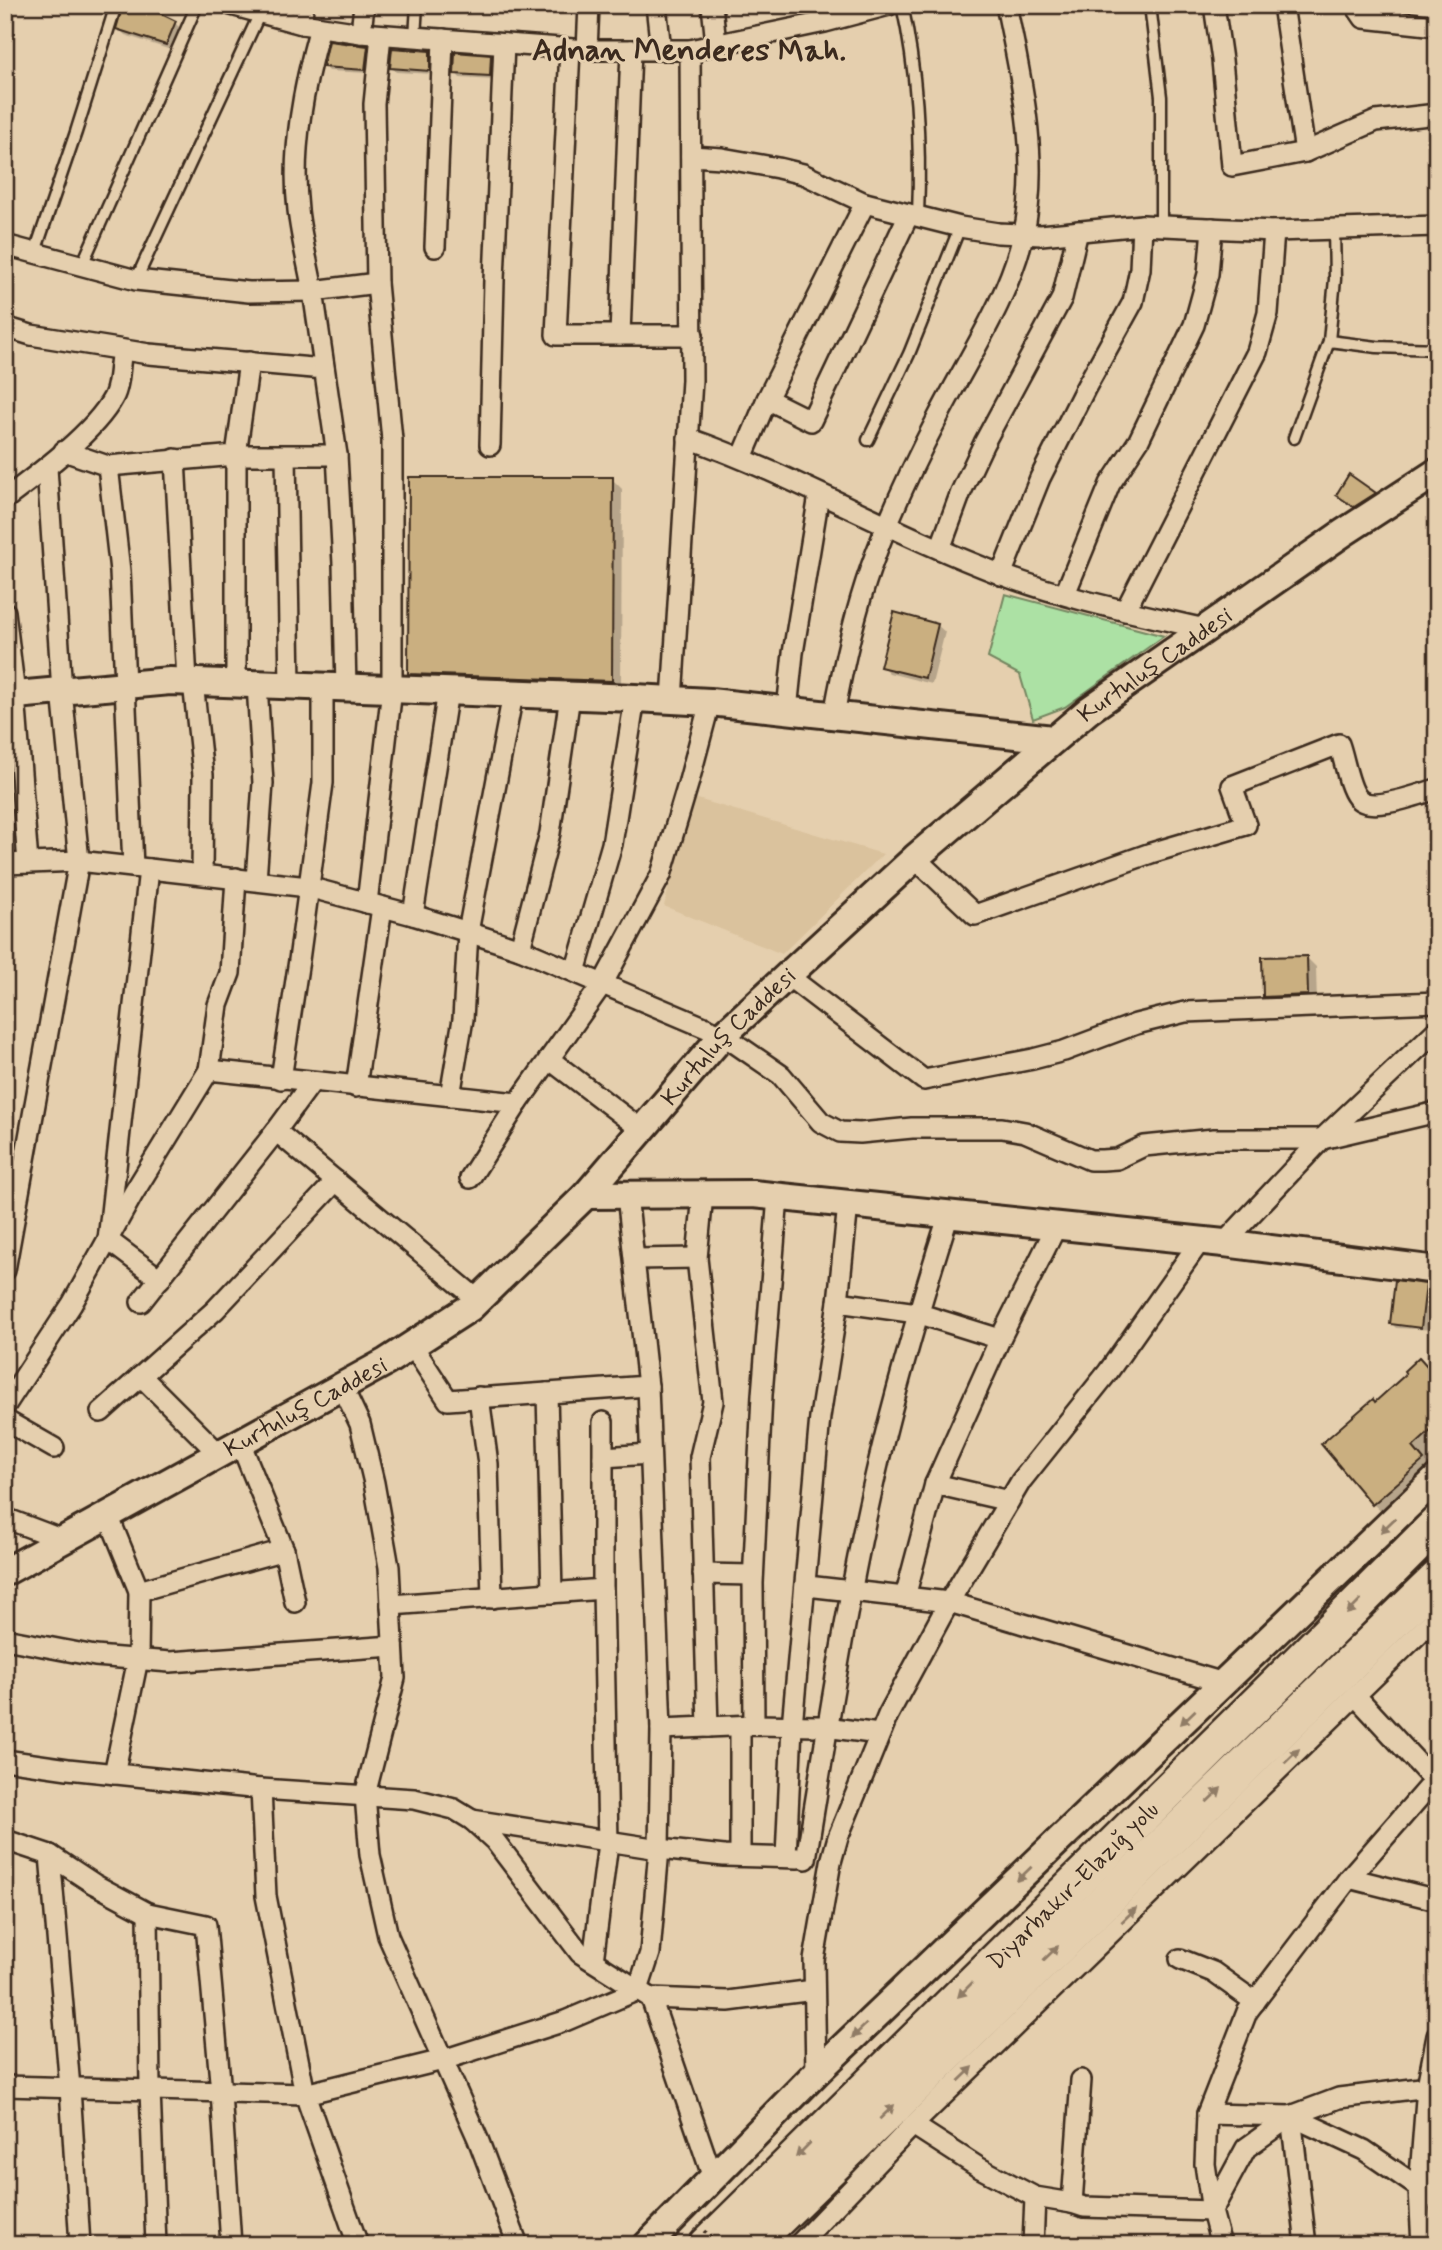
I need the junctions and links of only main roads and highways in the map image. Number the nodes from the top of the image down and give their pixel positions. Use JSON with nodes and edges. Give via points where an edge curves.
{"nodes":[{"id":1,"x":1437,"y":1524,"type":"edge"},
{"id":2,"x":1437,"y":1579,"type":"edge"},
{"id":3,"x":706,"y":2238,"type":"edge"},
{"id":4,"x":751,"y":2245,"type":"edge"}],
"edges":[{"from":1,"to":3,"type":"highway","name":"Diyarbakır-Elazığ yolu","one_way":true},
{"from":4,"to":2,"type":"highway","name":"Diyarbakır-Elazığ yolu","one_way":true}]}
